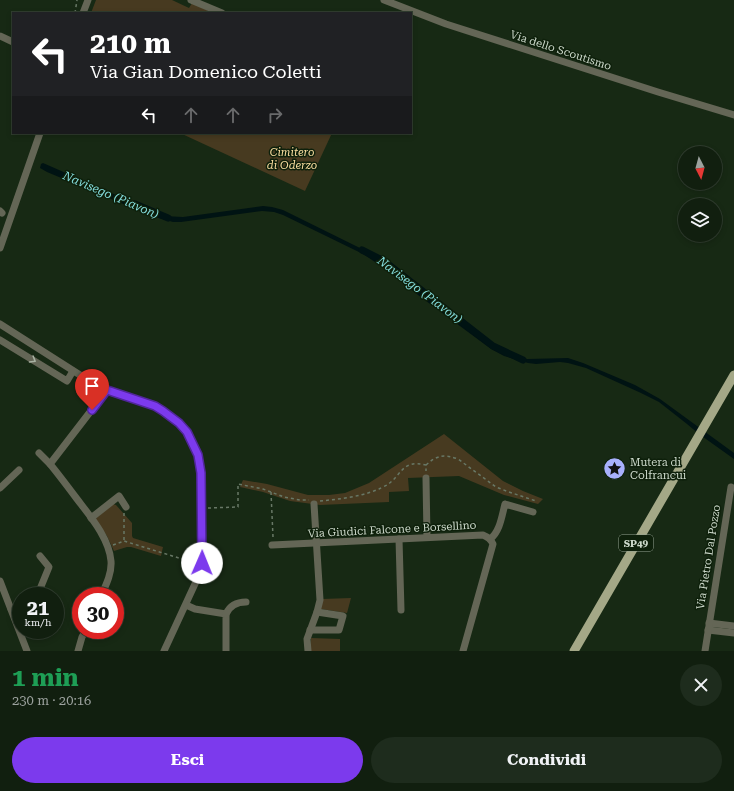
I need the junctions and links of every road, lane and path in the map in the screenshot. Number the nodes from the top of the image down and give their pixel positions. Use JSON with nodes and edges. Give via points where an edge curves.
{"nodes":[{"id":1,"x":77,"y":0,"type":"edge"},
{"id":2,"x":88,"y":0,"type":"edge"},
{"id":3,"x":191,"y":0,"type":"edge"},
{"id":4,"x":384,"y":0,"type":"edge"},
{"id":5,"x":75,"y":12,"type":"edge"},
{"id":6,"x":83,"y":12,"type":"edge"},
{"id":7,"x":220,"y":12,"type":"edge"},
{"id":8,"x":0,"y":36,"type":"edge"},
{"id":9,"x":12,"y":42,"type":"edge"},
{"id":10,"x":734,"y":115,"type":"edge"},
{"id":11,"x":40,"y":134,"type":"edge"},
{"id":12,"x":0,"y":248,"type":"edge"},
{"id":13,"x":2,"y":326,"type":"edge"},
{"id":14,"x":0,"y":340,"type":"edge"},
{"id":15,"x":74,"y":371,"type":"junction"},
{"id":16,"x":733,"y":374,"type":"edge"},
{"id":17,"x":107,"y":390,"type":"junction"},
{"id":18,"x":39,"y":452,"type":"dead end"},
{"id":19,"x":50,"y":464,"type":"junction"},
{"id":20,"x":426,"y":465,"type":"junction"},
{"id":21,"x":19,"y":470,"type":"dead end"},
{"id":22,"x":426,"y":478,"type":"joint"},
{"id":23,"x":730,"y":487,"type":"dead end"},
{"id":24,"x":0,"y":488,"type":"edge"},
{"id":25,"x":271,"y":492,"type":"junction"},
{"id":26,"x":535,"y":502,"type":"dead end"},
{"id":27,"x":314,"y":504,"type":"dead end"},
{"id":28,"x":126,"y":507,"type":"joint"},
{"id":29,"x":202,"y":508,"type":"junction"},
{"id":30,"x":533,"y":512,"type":"dead end"},
{"id":31,"x":91,"y":518,"type":"junction"},
{"id":32,"x":273,"y":537,"type":"dead end"},
{"id":33,"x":428,"y":537,"type":"junction"},
{"id":34,"x":398,"y":539,"type":"junction"},
{"id":35,"x":490,"y":539,"type":"junction"},
{"id":36,"x":124,"y":541,"type":"junction"},
{"id":37,"x":316,"y":543,"type":"junction"},
{"id":38,"x":272,"y":545,"type":"dead end"},
{"id":39,"x":108,"y":547,"type":"junction"},
{"id":40,"x":40,"y":556,"type":"dead end"},
{"id":41,"x":201,"y":565,"type":"junction"},
{"id":42,"x":0,"y":581,"type":"edge"},
{"id":43,"x":41,"y":587,"type":"edge"},
{"id":44,"x":105,"y":587,"type":"edge"},
{"id":45,"x":246,"y":602,"type":"dead end"},
{"id":46,"x":186,"y":606,"type":"junction"},
{"id":47,"x":11,"y":609,"type":"joint"},
{"id":48,"x":401,"y":610,"type":"dead end"},
{"id":49,"x":317,"y":612,"type":"junction"},
{"id":50,"x":226,"y":614,"type":"junction"},
{"id":51,"x":734,"y":626,"type":"edge"},
{"id":52,"x":708,"y":627,"type":"junction"},
{"id":53,"x":310,"y":630,"type":"junction"},
{"id":54,"x":734,"y":633,"type":"edge"},
{"id":55,"x":81,"y":639,"type":"edge"},
{"id":56,"x":27,"y":651,"type":"edge"},
{"id":57,"x":78,"y":651,"type":"edge"},
{"id":58,"x":164,"y":651,"type":"edge"},
{"id":59,"x":226,"y":651,"type":"edge"},
{"id":60,"x":308,"y":651,"type":"edge"},
{"id":61,"x":463,"y":651,"type":"edge"},
{"id":62,"x":574,"y":651,"type":"edge"},
{"id":63,"x":705,"y":651,"type":"edge"}],
"edges":[{"from":1,"to":5,"type":"path"},
{"from":2,"to":6,"type":"street"},
{"from":3,"to":7,"type":"street"},
{"from":4,"to":10,"type":"street","name":"Via dello Scoutismo","via":[[446,24]]},
{"from":8,"to":9,"type":"street"},
{"from":11,"to":12,"type":"street"},
{"from":13,"to":15,"type":"street"},
{"from":14,"to":15,"type":"street","one_way":true,"via":[[67,381]]},
{"from":15,"to":17,"type":"street"},
{"from":16,"to":62,"type":"main road","number":"SP49"},
{"from":17,"to":19,"type":"street"},
{"from":17,"to":29,"type":"street","via":[[155,406],[187,432],[200,465]]},
{"from":18,"to":19,"type":"street"},
{"from":19,"to":31,"type":"street"},
{"from":20,"to":22,"type":"path"},
{"from":20,"to":25,"type":"path","via":[[407,466],[388,485],[348,498],[300,500]]},
{"from":20,"to":26,"type":"path","via":[[437,456],[454,457],[496,487],[536,500]]},
{"from":21,"to":24,"type":"street"},
{"from":22,"to":33,"type":"street"},
{"from":23,"to":52,"type":"street","name":"Via Pietro Dal Pozzo"},
{"from":25,"to":29,"type":"path","via":[[238,484],[238,507]]},
{"from":25,"to":32,"type":"path"},
{"from":27,"to":37,"type":"street"},
{"from":28,"to":31,"type":"street","via":[[119,496]]},
{"from":28,"to":36,"type":"path"},
{"from":29,"to":41,"type":"street"},
{"from":30,"to":35,"type":"street","via":[[505,504],[497,530]]},
{"from":31,"to":39,"type":"street"},
{"from":33,"to":34,"type":"street","name":"Via Giudici Falcone e Borsellino"},
{"from":33,"to":35,"type":"street","name":"Via Giudici Falcone e Borsellino","via":[[483,535]]},
{"from":34,"to":37,"type":"street","name":"Via Giudici Falcone e Borsellino"},
{"from":34,"to":48,"type":"street"},
{"from":35,"to":61,"type":"street","name":"Via Giudici Falcone e Borsellino","via":[[493,544]]},
{"from":36,"to":39,"type":"path"},
{"from":36,"to":41,"type":"path"},
{"from":37,"to":38,"type":"street","name":"Via Giudici Falcone e Borsellino"},
{"from":37,"to":49,"type":"street","via":[[320,600]]},
{"from":39,"to":44,"type":"street","via":[[111,561]]},
{"from":40,"to":43,"type":"street","via":[[49,567]]},
{"from":41,"to":46,"type":"street"},
{"from":42,"to":47,"type":"street"},
{"from":45,"to":50,"type":"street","via":[[237,602]]},
{"from":46,"to":50,"type":"street"},
{"from":46,"to":58,"type":"street"},
{"from":47,"to":56,"type":"street"},
{"from":49,"to":53,"type":"street"},
{"from":49,"to":53,"type":"street","via":[[343,616],[339,630]]},
{"from":50,"to":59,"type":"street"},
{"from":51,"to":52,"type":"street"},
{"from":52,"to":54,"type":"street"},
{"from":52,"to":63,"type":"street","name":"Via Pietro Dal Pozzo"},
{"from":53,"to":60,"type":"street","via":[[307,639]]},
{"from":55,"to":57,"type":"street"}]}
